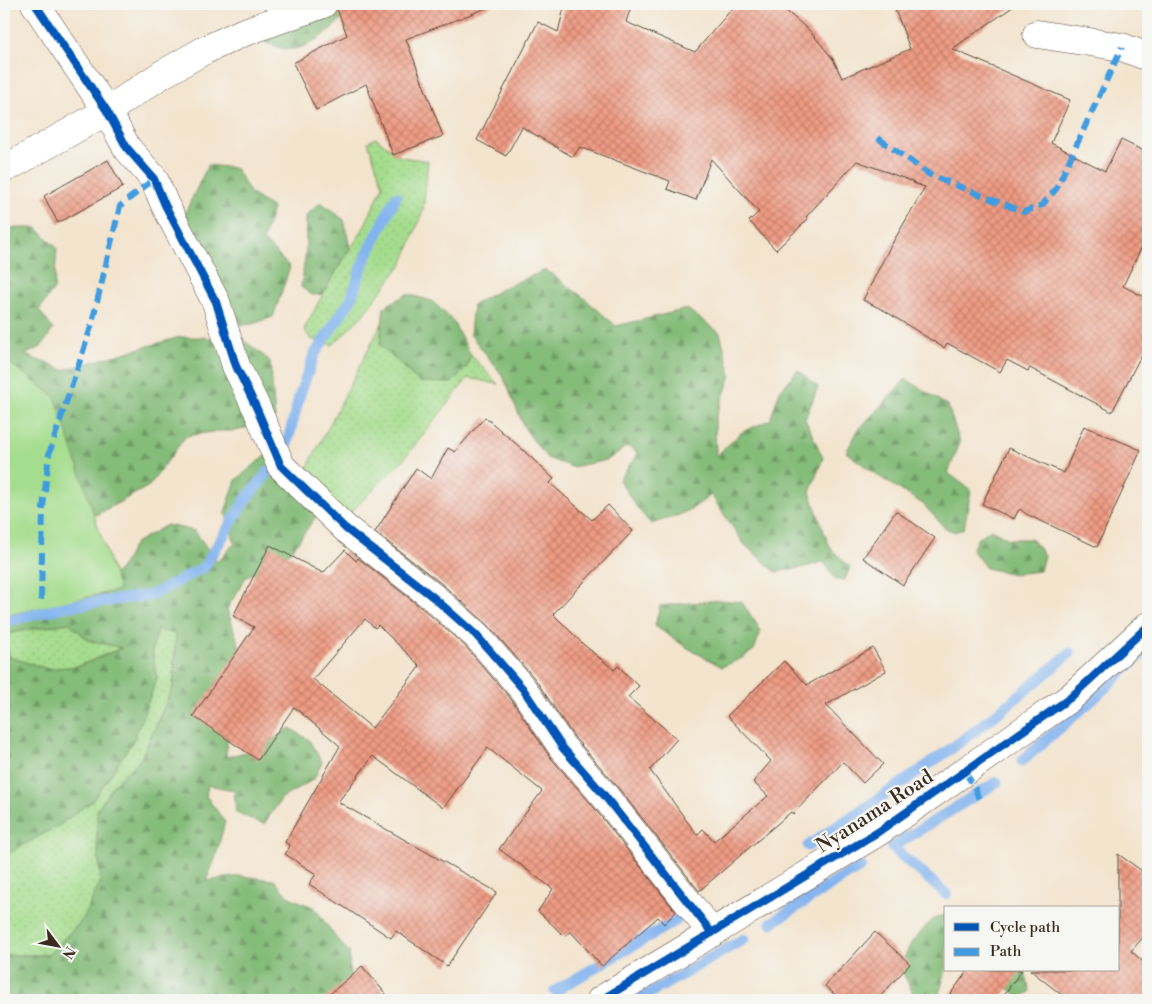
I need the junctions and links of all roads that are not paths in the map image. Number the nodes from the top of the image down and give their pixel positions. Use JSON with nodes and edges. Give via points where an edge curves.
{"nodes":[{"id":1,"x":34,"y":4,"type":"edge"},
{"id":2,"x":323,"y":4,"type":"edge"},
{"id":3,"x":1037,"y":34,"type":"dead end"},
{"id":4,"x":1148,"y":57,"type":"edge"},
{"id":5,"x":107,"y":110,"type":"junction"},
{"id":6,"x":10,"y":166,"type":"dead end"},
{"id":7,"x":1148,"y":626,"type":"edge"},
{"id":8,"x":712,"y":933,"type":"junction"},
{"id":9,"x":601,"y":1000,"type":"edge"}],
"edges":[{"from":1,"to":5,"type":"street"},
{"from":2,"to":5,"type":"street","via":[[242,33],[203,51]]},
{"from":3,"to":4,"type":"street","via":[[1122,47]]},
{"from":5,"to":6,"type":"street"},
{"from":5,"to":8,"type":"street","via":[[128,148],[154,179],[216,302],[236,366],[281,466],[345,528],[433,597],[476,636],[524,689],[562,747],[604,795]]},
{"from":7,"to":8,"type":"street","name":"Nyanama Road","via":[[1070,698],[878,832]]},
{"from":8,"to":9,"type":"street","name":"Nyanama Road"}]}
